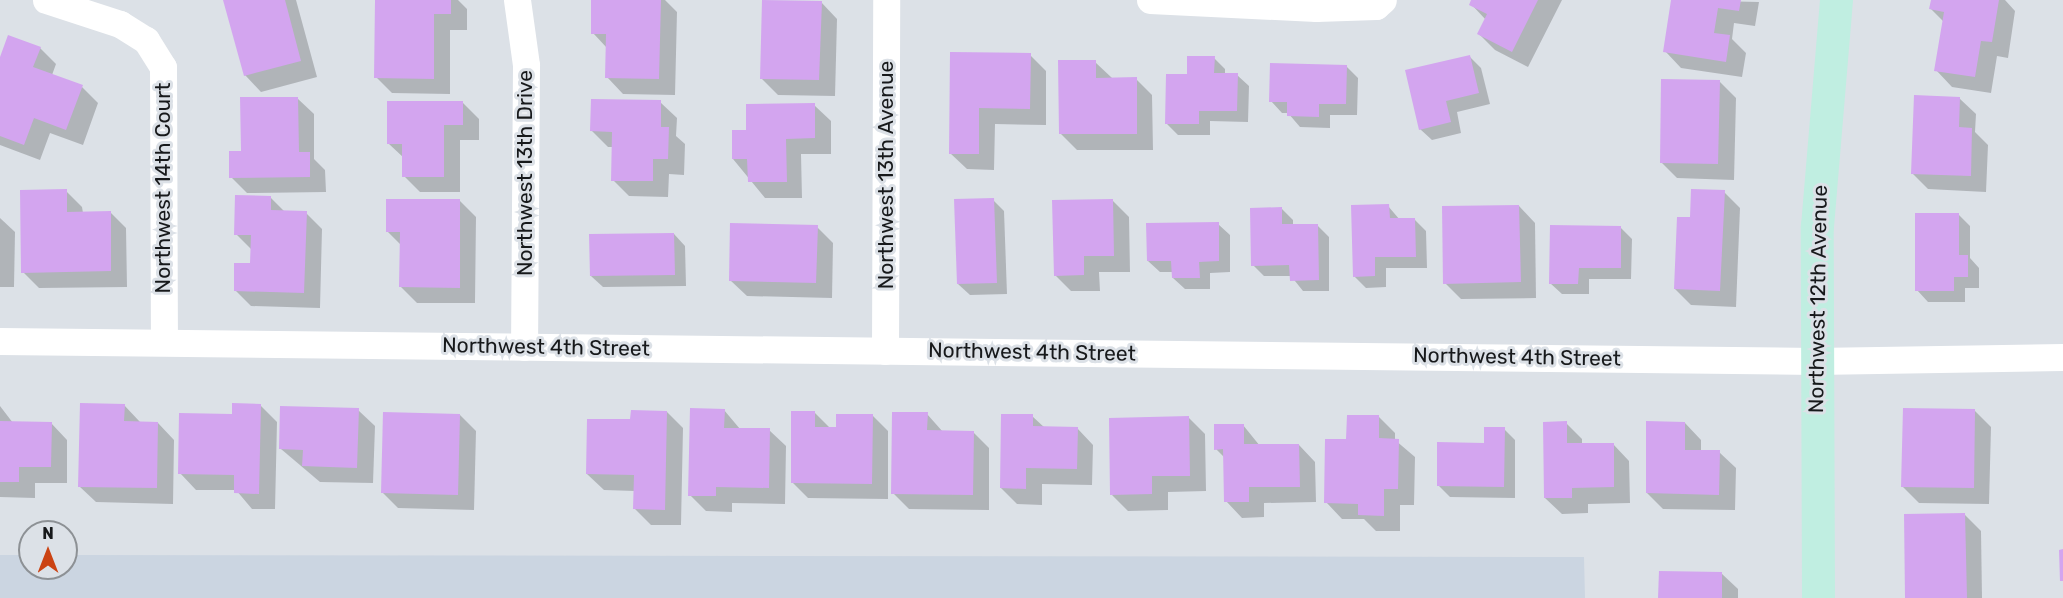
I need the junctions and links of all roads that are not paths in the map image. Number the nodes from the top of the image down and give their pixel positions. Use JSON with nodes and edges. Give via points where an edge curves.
{"nodes":[{"id":1,"x":46,"y":0,"type":"edge"},
{"id":2,"x":517,"y":0,"type":"edge"},
{"id":3,"x":886,"y":0,"type":"edge"},
{"id":4,"x":1150,"y":0,"type":"edge"},
{"id":5,"x":1383,"y":0,"type":"edge"},
{"id":6,"x":1836,"y":0,"type":"edge"},
{"id":7,"x":0,"y":340,"type":"edge"},
{"id":8,"x":164,"y":342,"type":"junction"},
{"id":9,"x":524,"y":347,"type":"junction"},
{"id":10,"x":885,"y":351,"type":"junction"},
{"id":11,"x":2063,"y":357,"type":"edge"},
{"id":12,"x":1815,"y":361,"type":"junction"},
{"id":13,"x":1818,"y":598,"type":"edge"}],
"edges":[{"from":1,"to":8,"type":"street","name":"Northwest 14th Court","via":[[120,24],[147,40],[163,67]]},
{"from":2,"to":9,"type":"street","name":"Northwest 13th Drive","via":[[526,65]]},
{"from":3,"to":10,"type":"street","name":"Northwest 13th Avenue"},
{"from":4,"to":5,"type":"street","via":[[1316,8],[1376,6]]},
{"from":6,"to":12,"type":"street","name":"Northwest 12th Avenue","via":[[1817,215]]},
{"from":7,"to":8,"type":"street","name":"Northwest 4th Street"},
{"from":8,"to":9,"type":"street","name":"Northwest 4th Street"},
{"from":9,"to":10,"type":"street","name":"Northwest 4th Street"},
{"from":10,"to":12,"type":"street","name":"Northwest 4th Street"},
{"from":11,"to":12,"type":"street","name":"Northwest 4th Street"},
{"from":12,"to":13,"type":"street","name":"Northwest 12th Avenue"}]}
